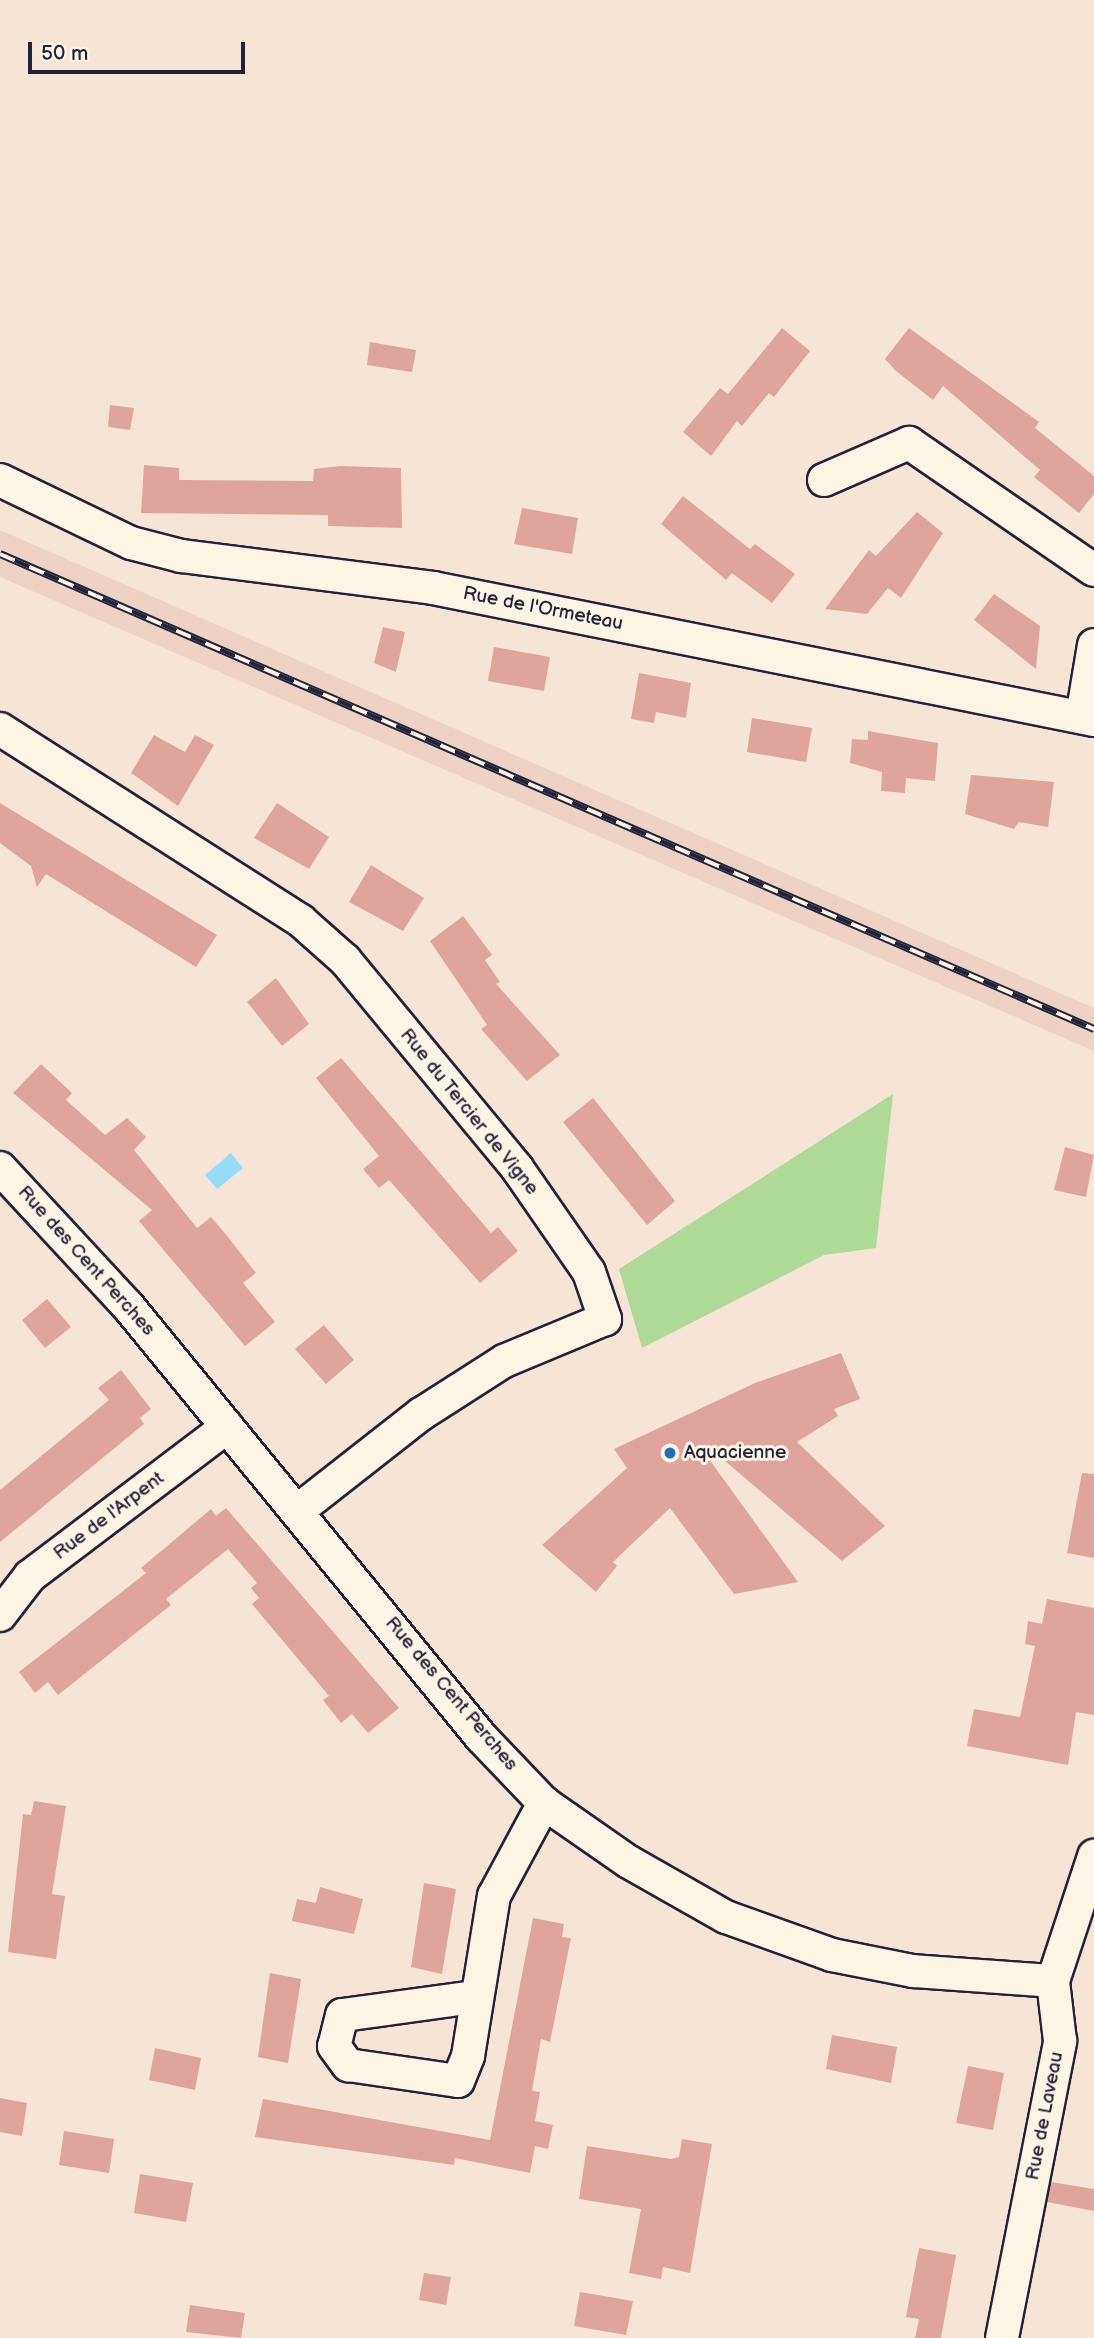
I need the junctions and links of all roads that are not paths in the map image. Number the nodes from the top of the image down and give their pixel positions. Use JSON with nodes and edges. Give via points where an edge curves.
{"nodes":[{"id":1,"x":0,"y":480,"type":"edge"},
{"id":2,"x":824,"y":480,"type":"dead end"},
{"id":3,"x":1094,"y":570,"type":"edge"},
{"id":4,"x":1094,"y":645,"type":"edge"},
{"id":5,"x":1088,"y":719,"type":"edge"},
{"id":6,"x":0,"y":729,"type":"edge"},
{"id":7,"x":0,"y":1168,"type":"edge"},
{"id":8,"x":227,"y":1427,"type":"junction"},
{"id":9,"x":300,"y":1509,"type":"junction"},
{"id":10,"x":0,"y":1615,"type":"edge"},
{"id":11,"x":544,"y":1803,"type":"junction"},
{"id":12,"x":1094,"y":1856,"type":"edge"},
{"id":13,"x":1053,"y":1981,"type":"junction"},
{"id":14,"x":474,"y":1997,"type":"dead end"},
{"id":15,"x":1002,"y":2338,"type":"edge"}],
"edges":[{"from":1,"to":5,"type":"street","name":"Rue de l'Ormeteau","via":[[131,543],[181,556],[433,588]]},
{"from":2,"to":3,"type":"street","via":[[909,443]]},
{"from":4,"to":5,"type":"street"},
{"from":6,"to":9,"type":"street","name":"Rue du Tercier de Vigne","via":[[301,921],[345,960],[517,1168],[589,1272],[605,1320],[504,1361],[421,1414]]},
{"from":7,"to":8,"type":"street","name":"Rue des Cent Perches","via":[[128,1306]]},
{"from":8,"to":9,"type":"street","name":"Rue des Cent Perches"},
{"from":8,"to":10,"type":"street","name":"Rue de l'Arpent","via":[[30,1576]]},
{"from":9,"to":11,"type":"street","name":"Rue des Cent Perches","via":[[481,1737]]},
{"from":11,"to":13,"type":"street","name":"Rue des Cent Perches","via":[[629,1862],[726,1917],[832,1955],[913,1971]]},
{"from":11,"to":14,"type":"street","via":[[494,1896]]},
{"from":12,"to":13,"type":"street","name":"Rue de Laveau"},
{"from":13,"to":15,"type":"street","name":"Rue de Laveau","via":[[1060,2041]]}]}
